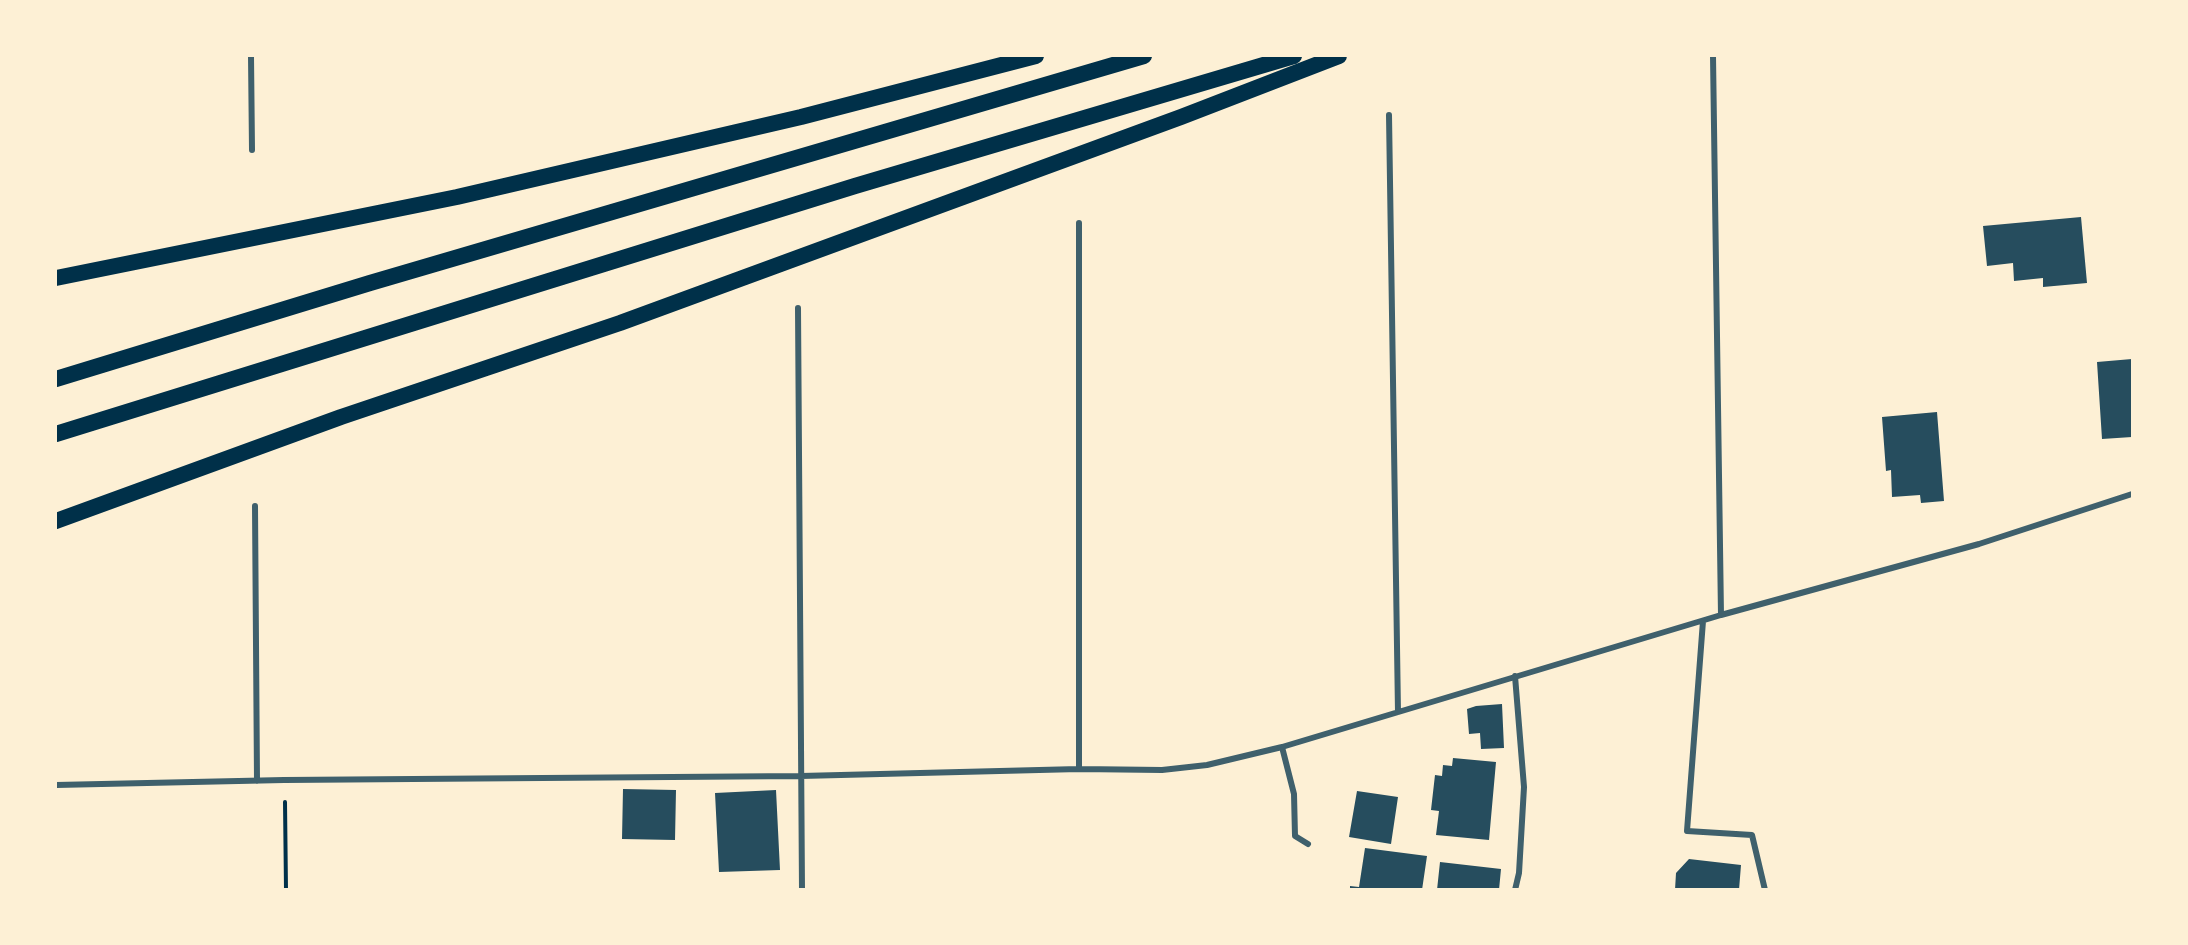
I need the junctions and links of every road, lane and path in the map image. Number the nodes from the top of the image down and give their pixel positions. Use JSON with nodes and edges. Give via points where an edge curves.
{"nodes":[{"id":1,"x":251,"y":56,"type":"edge"},
{"id":2,"x":1036,"y":56,"type":"edge"},
{"id":3,"x":1144,"y":56,"type":"edge"},
{"id":4,"x":1294,"y":56,"type":"edge"},
{"id":5,"x":1339,"y":56,"type":"edge"},
{"id":6,"x":1713,"y":56,"type":"edge"},
{"id":7,"x":1389,"y":115,"type":"dead end"},
{"id":8,"x":252,"y":150,"type":"dead end"},
{"id":9,"x":1079,"y":223,"type":"dead end"},
{"id":10,"x":56,"y":278,"type":"edge"},
{"id":11,"x":798,"y":308,"type":"dead end"},
{"id":12,"x":56,"y":379,"type":"edge"},
{"id":13,"x":56,"y":434,"type":"edge"},
{"id":14,"x":2133,"y":494,"type":"edge"},
{"id":15,"x":255,"y":507,"type":"dead end"},
{"id":16,"x":56,"y":521,"type":"edge"},
{"id":17,"x":1721,"y":615,"type":"junction"},
{"id":18,"x":1703,"y":621,"type":"junction"},
{"id":19,"x":1515,"y":676,"type":"junction"},
{"id":20,"x":1398,"y":712,"type":"junction"},
{"id":21,"x":1282,"y":747,"type":"junction"},
{"id":22,"x":1079,"y":769,"type":"junction"},
{"id":23,"x":801,"y":776,"type":"junction"},
{"id":24,"x":284,"y":780,"type":"junction"},
{"id":25,"x":257,"y":781,"type":"junction"},
{"id":26,"x":56,"y":785,"type":"edge"},
{"id":27,"x":1308,"y":844,"type":"dead end"},
{"id":28,"x":286,"y":890,"type":"edge"},
{"id":29,"x":802,"y":890,"type":"edge"},
{"id":30,"x":1515,"y":890,"type":"edge"},
{"id":31,"x":1765,"y":890,"type":"edge"}],
"edges":[{"from":1,"to":8,"type":"street"},
{"from":2,"to":10,"type":"highway","via":[[801,117],[457,198]]},
{"from":3,"to":12,"type":"highway"},
{"from":4,"to":13,"type":"highway","via":[[866,183]]},
{"from":5,"to":16,"type":"highway","via":[[631,319],[341,417]]},
{"from":6,"to":17,"type":"street"},
{"from":7,"to":20,"type":"street"},
{"from":9,"to":22,"type":"street"},
{"from":11,"to":23,"type":"street"},
{"from":14,"to":17,"type":"street","via":[[1979,544]]},
{"from":15,"to":25,"type":"street"},
{"from":17,"to":18,"type":"street"},
{"from":18,"to":19,"type":"street"},
{"from":18,"to":31,"type":"street","via":[[1687,831],[1752,835]]},
{"from":19,"to":20,"type":"street"},
{"from":19,"to":30,"type":"street","via":[[1524,787]]},
{"from":20,"to":21,"type":"street"},
{"from":21,"to":22,"type":"street","via":[[1207,765],[1162,770]]},
{"from":21,"to":27,"type":"street","via":[[1294,794],[1295,836]]},
{"from":22,"to":23,"type":"street"},
{"from":23,"to":24,"type":"street"},
{"from":23,"to":29,"type":"street"},
{"from":24,"to":25,"type":"street"},
{"from":24,"to":28,"type":"path"},
{"from":25,"to":26,"type":"street"}]}
